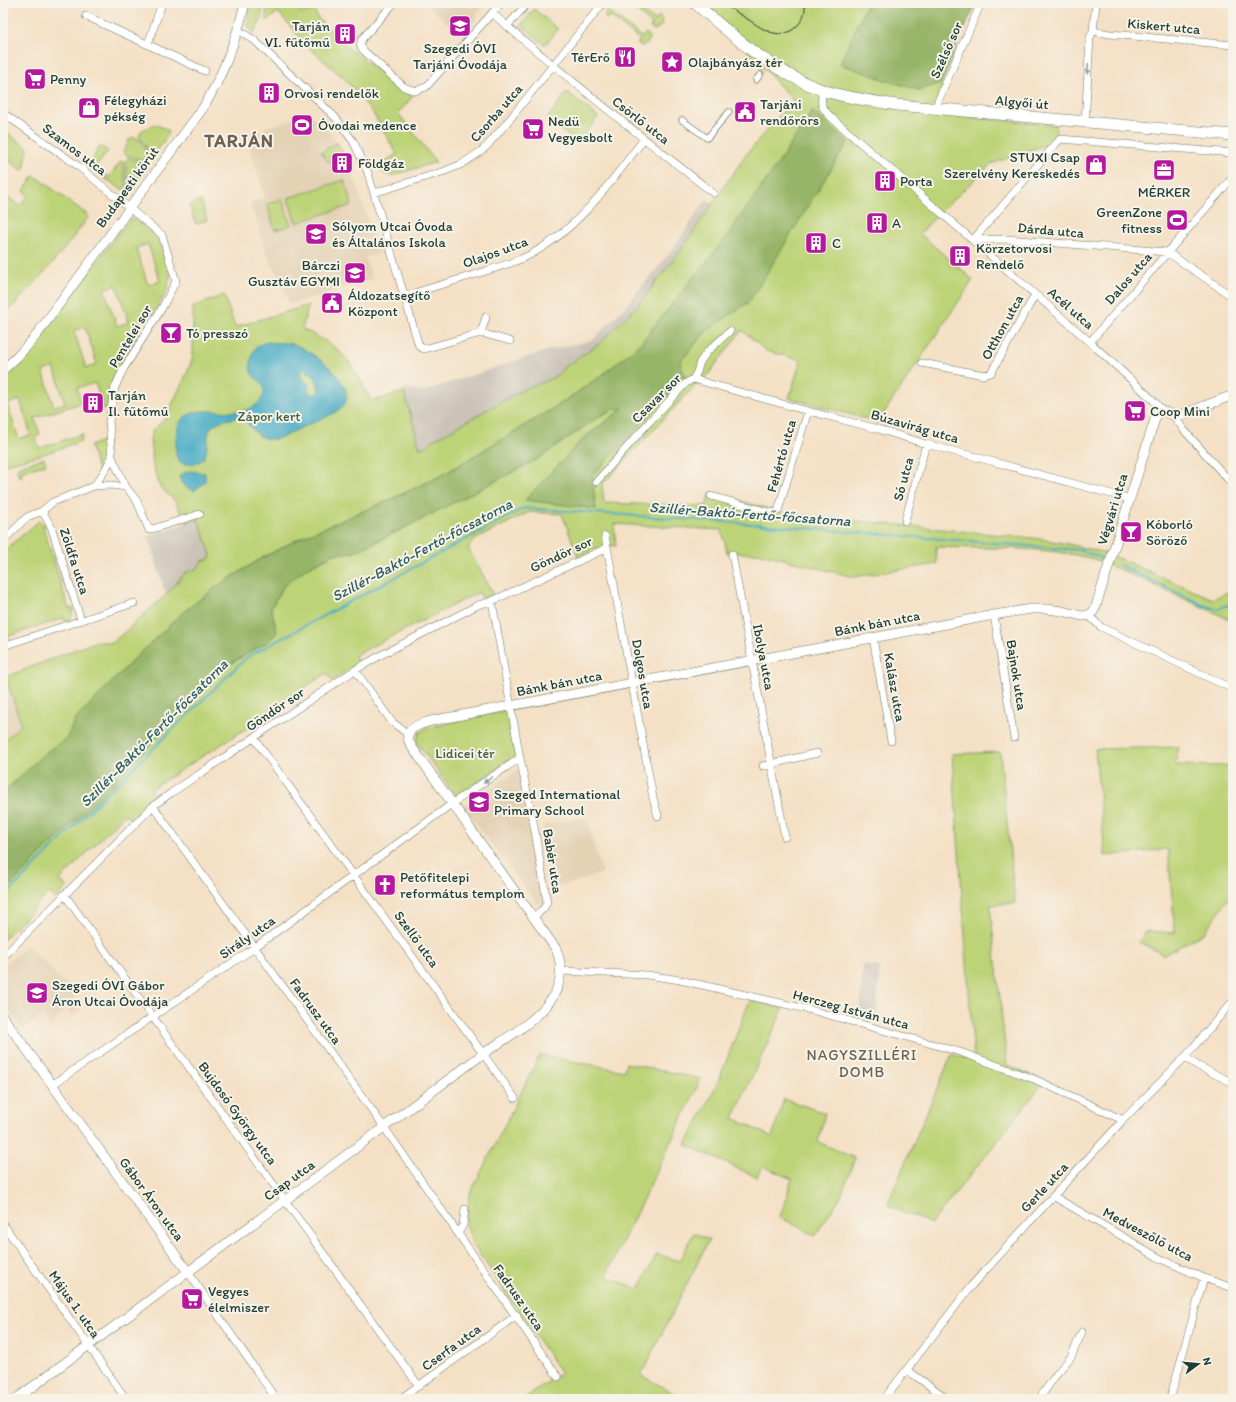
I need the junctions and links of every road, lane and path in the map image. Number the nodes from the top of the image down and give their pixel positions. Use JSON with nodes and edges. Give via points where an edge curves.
{"nodes":[{"id":1,"x":162,"y":3,"type":"edge"},
{"id":2,"x":245,"y":3,"type":"edge"},
{"id":3,"x":394,"y":3,"type":"edge"},
{"id":4,"x":501,"y":3,"type":"edge"},
{"id":5,"x":528,"y":3,"type":"edge"},
{"id":6,"x":603,"y":3,"type":"edge"},
{"id":7,"x":695,"y":3,"type":"edge"},
{"id":8,"x":981,"y":3,"type":"edge"},
{"id":9,"x":1096,"y":3,"type":"edge"},
{"id":10,"x":492,"y":13,"type":"junction"},
{"id":11,"x":86,"y":16,"type":"dead end"},
{"id":12,"x":507,"y":26,"type":"junction"},
{"id":13,"x":238,"y":30,"type":"junction"},
{"id":14,"x":1093,"y":31,"type":"junction"},
{"id":15,"x":148,"y":44,"type":"junction"},
{"id":16,"x":1233,"y":45,"type":"edge"},
{"id":17,"x":553,"y":66,"type":"junction"},
{"id":18,"x":206,"y":71,"type":"dead end"},
{"id":19,"x":823,"y":90,"type":"junction"},
{"id":20,"x":935,"y":108,"type":"junction"},
{"id":21,"x":729,"y":112,"type":"dead end"},
{"id":22,"x":3,"y":113,"type":"edge"},
{"id":23,"x":682,"y":120,"type":"dead end"},
{"id":24,"x":1084,"y":123,"type":"junction"},
{"id":25,"x":1233,"y":135,"type":"edge"},
{"id":26,"x":644,"y":139,"type":"junction"},
{"id":27,"x":1233,"y":153,"type":"edge"},
{"id":28,"x":1233,"y":177,"type":"edge"},
{"id":29,"x":374,"y":193,"type":"junction"},
{"id":30,"x":713,"y":193,"type":"dead end"},
{"id":31,"x":129,"y":209,"type":"junction"},
{"id":32,"x":973,"y":240,"type":"junction"},
{"id":33,"x":1167,"y":252,"type":"junction"},
{"id":34,"x":1036,"y":295,"type":"junction"},
{"id":35,"x":405,"y":296,"type":"junction"},
{"id":36,"x":1233,"y":297,"type":"edge"},
{"id":37,"x":486,"y":317,"type":"dead end"},
{"id":38,"x":730,"y":331,"type":"dead end"},
{"id":39,"x":481,"y":333,"type":"junction"},
{"id":40,"x":510,"y":341,"type":"dead end"},
{"id":41,"x":1090,"y":342,"type":"junction"},
{"id":42,"x":922,"y":363,"type":"dead end"},
{"id":43,"x":3,"y":370,"type":"edge"},
{"id":44,"x":693,"y":379,"type":"junction"},
{"id":45,"x":1233,"y":396,"type":"edge"},
{"id":46,"x":808,"y":411,"type":"junction"},
{"id":47,"x":1163,"y":411,"type":"junction"},
{"id":48,"x":1173,"y":414,"type":"junction"},
{"id":49,"x":926,"y":444,"type":"junction"},
{"id":50,"x":112,"y":457,"type":"junction"},
{"id":51,"x":596,"y":482,"type":"dead end"},
{"id":52,"x":1233,"y":485,"type":"edge"},
{"id":53,"x":94,"y":486,"type":"junction"},
{"id":54,"x":126,"y":487,"type":"junction"},
{"id":55,"x":711,"y":496,"type":"dead end"},
{"id":56,"x":1130,"y":499,"type":"junction"},
{"id":57,"x":42,"y":511,"type":"junction"},
{"id":58,"x":200,"y":514,"type":"dead end"},
{"id":59,"x":905,"y":521,"type":"dead end"},
{"id":60,"x":605,"y":536,"type":"dead end"},
{"id":61,"x":3,"y":541,"type":"edge"},
{"id":62,"x":607,"y":548,"type":"junction"},
{"id":63,"x":732,"y":554,"type":"dead end"},
{"id":64,"x":492,"y":600,"type":"junction"},
{"id":65,"x":134,"y":603,"type":"dead end"},
{"id":66,"x":994,"y":615,"type":"junction"},
{"id":67,"x":1088,"y":615,"type":"junction"},
{"id":68,"x":81,"y":620,"type":"junction"},
{"id":69,"x":873,"y":638,"type":"junction"},
{"id":70,"x":3,"y":646,"type":"edge"},
{"id":71,"x":751,"y":661,"type":"junction"},
{"id":72,"x":355,"y":670,"type":"junction"},
{"id":73,"x":631,"y":683,"type":"junction"},
{"id":74,"x":1233,"y":689,"type":"edge"},
{"id":75,"x":512,"y":706,"type":"junction"},
{"id":76,"x":408,"y":734,"type":"junction"},
{"id":77,"x":254,"y":738,"type":"junction"},
{"id":78,"x":1014,"y":738,"type":"dead end"},
{"id":79,"x":891,"y":741,"type":"dead end"},
{"id":80,"x":817,"y":753,"type":"dead end"},
{"id":81,"x":520,"y":758,"type":"junction"},
{"id":82,"x":771,"y":764,"type":"junction"},
{"id":83,"x":763,"y":766,"type":"dead end"},
{"id":84,"x":453,"y":803,"type":"junction"},
{"id":85,"x":152,"y":806,"type":"junction"},
{"id":86,"x":658,"y":816,"type":"dead end"},
{"id":87,"x":786,"y":837,"type":"dead end"},
{"id":88,"x":355,"y":875,"type":"junction"},
{"id":89,"x":64,"y":894,"type":"junction"},
{"id":90,"x":534,"y":917,"type":"junction"},
{"id":91,"x":254,"y":948,"type":"junction"},
{"id":92,"x":3,"y":957,"type":"edge"},
{"id":93,"x":561,"y":971,"type":"junction"},
{"id":94,"x":1233,"y":1001,"type":"edge"},
{"id":95,"x":3,"y":1017,"type":"edge"},
{"id":96,"x":152,"y":1017,"type":"junction"},
{"id":97,"x":483,"y":1054,"type":"junction"},
{"id":98,"x":1185,"y":1057,"type":"junction"},
{"id":99,"x":1233,"y":1083,"type":"edge"},
{"id":100,"x":52,"y":1085,"type":"junction"},
{"id":101,"x":515,"y":1098,"type":"dead end"},
{"id":102,"x":1123,"y":1120,"type":"junction"},
{"id":103,"x":384,"y":1127,"type":"junction"},
{"id":104,"x":1053,"y":1196,"type":"junction"},
{"id":105,"x":285,"y":1200,"type":"junction"},
{"id":106,"x":465,"y":1209,"type":"dead end"},
{"id":107,"x":3,"y":1224,"type":"edge"},
{"id":108,"x":458,"y":1232,"type":"junction"},
{"id":109,"x":188,"y":1272,"type":"junction"},
{"id":110,"x":1204,"y":1278,"type":"junction"},
{"id":111,"x":1233,"y":1288,"type":"edge"},
{"id":112,"x":517,"y":1315,"type":"junction"},
{"id":113,"x":1082,"y":1332,"type":"dead end"},
{"id":114,"x":89,"y":1345,"type":"junction"},
{"id":115,"x":907,"y":1370,"type":"junction"},
{"id":116,"x":558,"y":1377,"type":"dead end"},
{"id":117,"x":419,"y":1386,"type":"junction"},
{"id":118,"x":16,"y":1399,"type":"edge"},
{"id":119,"x":126,"y":1399,"type":"edge"},
{"id":120,"x":276,"y":1399,"type":"edge"},
{"id":121,"x":400,"y":1399,"type":"edge"},
{"id":122,"x":884,"y":1399,"type":"edge"},
{"id":123,"x":948,"y":1399,"type":"edge"},
{"id":124,"x":1039,"y":1399,"type":"edge"},
{"id":125,"x":1170,"y":1399,"type":"edge"}],
"edges":[{"from":1,"to":15,"type":"street"},
{"from":2,"to":13,"type":"street","name":"Budapesti körút"},
{"from":3,"to":10,"type":"street","via":[[362,39],[360,45],[404,87],[415,91],[426,87]]},
{"from":4,"to":10,"type":"street"},
{"from":5,"to":12,"type":"street"},
{"from":6,"to":17,"type":"street","name":"Csorba utca"},
{"from":7,"to":19,"type":"main road","name":"Algyői út","via":[[762,58],[793,77]]},
{"from":8,"to":20,"type":"street","name":"Szélső sor"},
{"from":9,"to":14,"type":"street"},
{"from":10,"to":12,"type":"street","name":"Csörlő utca"},
{"from":11,"to":15,"type":"street"},
{"from":12,"to":17,"type":"street","name":"Csörlő utca"},
{"from":13,"to":29,"type":"street","via":[[254,40],[342,125],[360,154]]},
{"from":13,"to":31,"type":"street","name":"Budapesti körút","via":[[222,72],[203,108]]},
{"from":14,"to":16,"type":"street","name":"Kiskert utca"},
{"from":14,"to":24,"type":"street","one_way":true,"via":[[1090,38]]},
{"from":15,"to":18,"type":"street"},
{"from":17,"to":26,"type":"street","name":"Csörlő utca"},
{"from":17,"to":29,"type":"street","name":"Csorba utca","via":[[487,146],[472,158],[445,171]]},
{"from":19,"to":20,"type":"main road","name":"Algyői út","via":[[877,102]]},
{"from":19,"to":32,"type":"street","name":"Acél utca","via":[[821,105],[834,120]]},
{"from":20,"to":24,"type":"main road","name":"Algyői út"},
{"from":21,"to":23,"type":"street","via":[[707,138]]},
{"from":22,"to":31,"type":"street","name":"Szamos utca","via":[[78,166]]},
{"from":24,"to":25,"type":"main road","name":"Algyői út"},
{"from":26,"to":30,"type":"street","name":"Csörlő utca"},
{"from":26,"to":35,"type":"street","name":"Olajos utca","via":[[588,209],[551,242],[511,263]]},
{"from":27,"to":32,"type":"street","via":[[1060,139]]},
{"from":28,"to":33,"type":"street","name":"Dalos utca"},
{"from":29,"to":35,"type":"street"},
{"from":31,"to":43,"type":"street","name":"Budapesti körút","via":[[35,337]]},
{"from":31,"to":50,"type":"street","name":"Pentelei sor","via":[[162,235],[176,281],[115,387],[109,421]]},
{"from":32,"to":33,"type":"street","name":"Dárda utca","via":[[1007,239]]},
{"from":32,"to":34,"type":"street","name":"Acél utca"},
{"from":33,"to":36,"type":"street","name":"Dárda utca"},
{"from":33,"to":41,"type":"street","name":"Dalos utca"},
{"from":34,"to":41,"type":"street","name":"Acél utca"},
{"from":34,"to":42,"type":"street","name":"Otthon utca","via":[[991,373],[984,375]]},
{"from":35,"to":39,"type":"street","via":[[421,348]]},
{"from":37,"to":39,"type":"street"},
{"from":38,"to":44,"type":"street","name":"Csavar sor","via":[[707,352]]},
{"from":39,"to":40,"type":"street"},
{"from":41,"to":47,"type":"street","name":"Acél utca"},
{"from":44,"to":46,"type":"street","name":"Búzavirág utca"},
{"from":44,"to":51,"type":"street","name":"Csavar sor","via":[[650,421]]},
{"from":45,"to":48,"type":"street","via":[[1181,415]]},
{"from":46,"to":49,"type":"street","name":"Búzavirág utca"},
{"from":46,"to":55,"type":"street","name":"Fehértó utca","via":[[778,511],[772,513]]},
{"from":47,"to":48,"type":"street","name":"Acél utca"},
{"from":47,"to":56,"type":"street","name":"Végvári utca","via":[[1157,413]]},
{"from":48,"to":52,"type":"street"},
{"from":49,"to":56,"type":"street","name":"Búzavirág utca"},
{"from":49,"to":59,"type":"street","name":"Só utca"},
{"from":50,"to":53,"type":"street"},
{"from":50,"to":54,"type":"street","name":"Pentelei sor"},
{"from":53,"to":54,"type":"street"},
{"from":53,"to":57,"type":"street","via":[[53,502]]},
{"from":54,"to":58,"type":"street","name":"Pentelei sor","via":[[137,501],[149,530]]},
{"from":56,"to":67,"type":"street","name":"Végvári utca","via":[[1096,606]]},
{"from":57,"to":61,"type":"street","via":[[27,517]]},
{"from":57,"to":68,"type":"street","name":"Zöldfa utca","via":[[51,526]]},
{"from":60,"to":62,"type":"street","name":"Dolgos utca"},
{"from":62,"to":64,"type":"street","name":"Göndör sor"},
{"from":62,"to":73,"type":"street","name":"Dolgos utca"},
{"from":63,"to":71,"type":"street","name":"Ibolya utca"},
{"from":64,"to":72,"type":"street","name":"Göndör sor","via":[[471,608]]},
{"from":64,"to":75,"type":"street"},
{"from":65,"to":68,"type":"street"},
{"from":66,"to":67,"type":"street","name":"Bánk bán utca","via":[[1047,609]]},
{"from":66,"to":69,"type":"street","name":"Bánk bán utca"},
{"from":66,"to":78,"type":"street","name":"Bajnok utca"},
{"from":67,"to":74,"type":"street","via":[[1100,627]]},
{"from":68,"to":70,"type":"street"},
{"from":69,"to":71,"type":"street","name":"Bánk bán utca"},
{"from":69,"to":79,"type":"street","name":"Kalász utca"},
{"from":71,"to":73,"type":"street","name":"Bánk bán utca"},
{"from":71,"to":82,"type":"street","name":"Ibolya utca"},
{"from":72,"to":76,"type":"street","via":[[392,722]]},
{"from":72,"to":77,"type":"street","name":"Göndör sor"},
{"from":73,"to":75,"type":"street","name":"Bánk bán utca"},
{"from":73,"to":86,"type":"street","name":"Dolgos utca"},
{"from":75,"to":76,"type":"street","via":[[423,723],[413,727]]},
{"from":75,"to":81,"type":"street"},
{"from":76,"to":84,"type":"street","via":[[412,747]]},
{"from":77,"to":85,"type":"street","name":"Göndör sor"},
{"from":77,"to":88,"type":"street","name":"Szellő utca"},
{"from":80,"to":82,"type":"street"},
{"from":81,"to":84,"type":"street","one_way":true},
{"from":81,"to":90,"type":"street","name":"Babér utca","via":[[547,902]]},
{"from":82,"to":83,"type":"street"},
{"from":82,"to":87,"type":"street","name":"Ibolya utca"},
{"from":84,"to":88,"type":"street","name":"Sirály utca"},
{"from":84,"to":90,"type":"street"},
{"from":85,"to":89,"type":"street","name":"Göndör sor"},
{"from":85,"to":91,"type":"street","name":"Fadrusz utca"},
{"from":88,"to":91,"type":"street","name":"Sirály utca"},
{"from":88,"to":97,"type":"street","name":"Szellő utca"},
{"from":89,"to":92,"type":"street","name":"Göndör sor"},
{"from":89,"to":96,"type":"street","name":"Bujdosó György utca"},
{"from":90,"to":93,"type":"street","via":[[556,949]]},
{"from":91,"to":96,"type":"street","name":"Sirály utca"},
{"from":91,"to":103,"type":"street","name":"Fadrusz utca"},
{"from":93,"to":97,"type":"street","name":"Csap utca","via":[[554,995],[545,1008]]},
{"from":93,"to":102,"type":"street","name":"Herczeg István utca","via":[[647,974],[811,1010],[960,1052],[1034,1079]]},
{"from":94,"to":98,"type":"street","name":"Gerle utca"},
{"from":95,"to":100,"type":"street","name":"Gábor Áron utca"},
{"from":96,"to":100,"type":"street","name":"Sirály utca"},
{"from":96,"to":105,"type":"street","name":"Bujdosó György utca"},
{"from":97,"to":101,"type":"street","name":"Szellő utca"},
{"from":97,"to":103,"type":"street","name":"Csap utca"},
{"from":98,"to":99,"type":"street"},
{"from":98,"to":102,"type":"street","name":"Gerle utca"},
{"from":100,"to":109,"type":"street","name":"Gábor Áron utca"},
{"from":102,"to":104,"type":"street","name":"Gerle utca"},
{"from":103,"to":105,"type":"street","name":"Csap utca"},
{"from":103,"to":108,"type":"street","name":"Fadrusz utca"},
{"from":104,"to":110,"type":"street","name":"Medveszőlő utca","via":[[1161,1259]]},
{"from":104,"to":115,"type":"street","name":"Gerle utca","via":[[972,1284]]},
{"from":105,"to":109,"type":"street","name":"Csap utca"},
{"from":105,"to":117,"type":"street","name":"Bujdosó György utca"},
{"from":106,"to":108,"type":"street","via":[[463,1226]]},
{"from":107,"to":114,"type":"street","name":"Május 1. utca"},
{"from":108,"to":112,"type":"street","name":"Fadrusz utca"},
{"from":109,"to":114,"type":"street","name":"Csap utca"},
{"from":109,"to":120,"type":"street","name":"Gábor Áron utca"},
{"from":110,"to":111,"type":"street","name":"Medveszőlő utca"},
{"from":110,"to":125,"type":"street"},
{"from":112,"to":116,"type":"street","name":"Fadrusz utca"},
{"from":112,"to":117,"type":"street","name":"Cserfa utca"},
{"from":113,"to":124,"type":"street","via":[[1071,1357]]},
{"from":114,"to":118,"type":"street","name":"Csap utca"},
{"from":114,"to":119,"type":"street","name":"Május 1. utca"},
{"from":115,"to":122,"type":"street","name":"Gerle utca"},
{"from":115,"to":123,"type":"street"},
{"from":117,"to":121,"type":"street","name":"Cserfa utca"}]}
